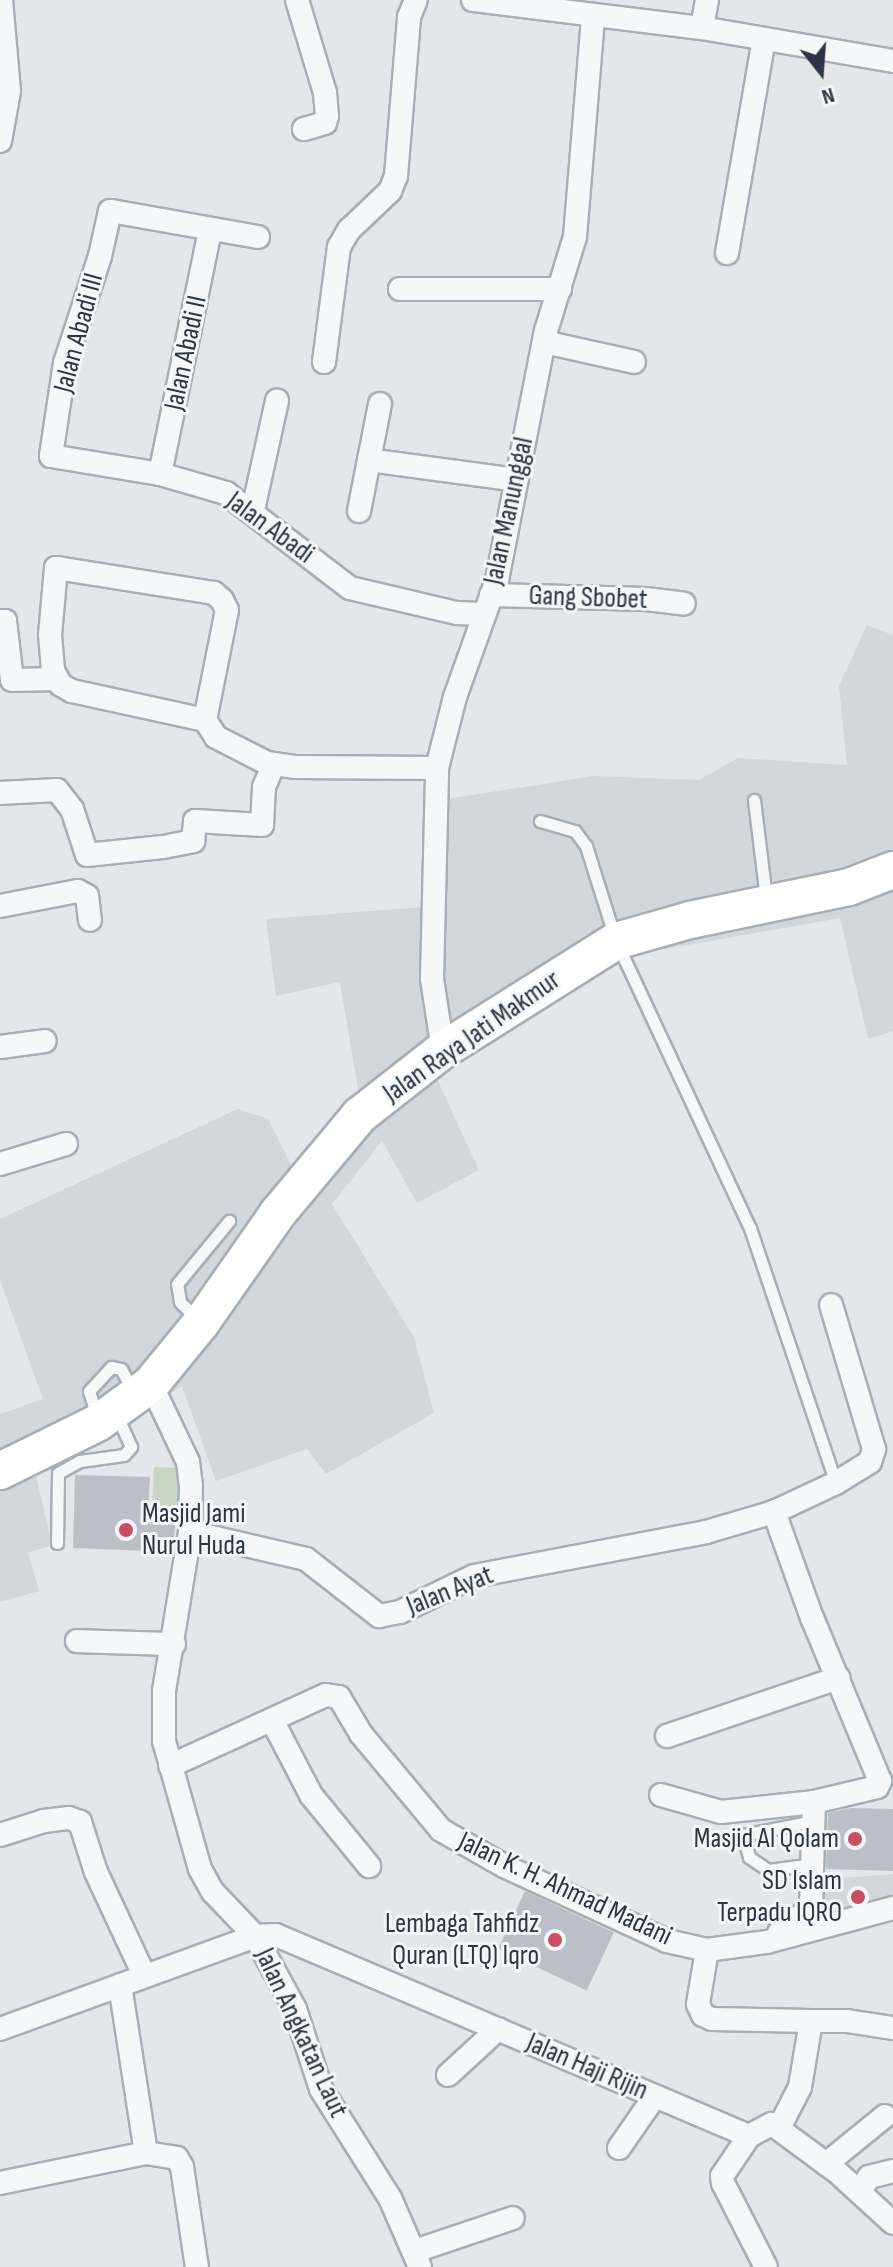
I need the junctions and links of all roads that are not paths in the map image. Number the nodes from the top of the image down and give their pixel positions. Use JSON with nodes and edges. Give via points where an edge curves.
{"nodes":[{"id":1,"x":297,"y":0,"type":"edge"},
{"id":2,"x":416,"y":0,"type":"edge"},
{"id":3,"x":473,"y":0,"type":"edge"},
{"id":4,"x":707,"y":0,"type":"edge"},
{"id":5,"x":1,"y":3,"type":"edge"},
{"id":6,"x":593,"y":17,"type":"junction"},
{"id":7,"x":702,"y":28,"type":"junction"},
{"id":8,"x":764,"y":39,"type":"junction"},
{"id":9,"x":893,"y":61,"type":"edge"},
{"id":10,"x":304,"y":129,"type":"dead end"},
{"id":11,"x":0,"y":141,"type":"edge"},
{"id":12,"x":210,"y":230,"type":"junction"},
{"id":13,"x":258,"y":237,"type":"dead end"},
{"id":14,"x":727,"y":253,"type":"dead end"},
{"id":15,"x":400,"y":289,"type":"dead end"},
{"id":16,"x":560,"y":289,"type":"junction"},
{"id":17,"x":544,"y":342,"type":"junction"},
{"id":18,"x":324,"y":362,"type":"dead end"},
{"id":19,"x":634,"y":362,"type":"dead end"},
{"id":20,"x":277,"y":401,"type":"dead end"},
{"id":21,"x":380,"y":404,"type":"dead end"},
{"id":22,"x":51,"y":456,"type":"joint"},
{"id":23,"x":369,"y":460,"type":"junction"},
{"id":24,"x":160,"y":474,"type":"junction"},
{"id":25,"x":517,"y":480,"type":"junction"},
{"id":26,"x":253,"y":510,"type":"junction"},
{"id":27,"x":359,"y":511,"type":"dead end"},
{"id":28,"x":487,"y":604,"type":"junction"},
{"id":29,"x":684,"y":604,"type":"dead end"},
{"id":30,"x":0,"y":621,"type":"edge"},
{"id":31,"x":57,"y":679,"type":"junction"},
{"id":32,"x":205,"y":720,"type":"junction"},
{"id":33,"x":274,"y":764,"type":"junction"},
{"id":34,"x":437,"y":768,"type":"junction"},
{"id":35,"x":0,"y":793,"type":"edge"},
{"id":36,"x":754,"y":800,"type":"dead end"},
{"id":37,"x":540,"y":821,"type":"dead end"},
{"id":38,"x":893,"y":870,"type":"edge"},
{"id":39,"x":0,"y":906,"type":"edge"},
{"id":40,"x":767,"y":907,"type":"junction"},
{"id":41,"x":90,"y":920,"type":"dead end"},
{"id":42,"x":616,"y":941,"type":"junction"},
{"id":43,"x":45,"y":1041,"type":"dead end"},
{"id":44,"x":0,"y":1047,"type":"edge"},
{"id":45,"x":443,"y":1050,"type":"junction"},
{"id":46,"x":66,"y":1144,"type":"dead end"},
{"id":47,"x":0,"y":1164,"type":"edge"},
{"id":48,"x":229,"y":1221,"type":"dead end"},
{"id":49,"x":831,"y":1305,"type":"dead end"},
{"id":50,"x":201,"y":1323,"type":"junction"},
{"id":51,"x":125,"y":1403,"type":"junction"},
{"id":52,"x":49,"y":1463,"type":"junction"},
{"id":53,"x":0,"y":1471,"type":"edge"},
{"id":54,"x":836,"y":1483,"type":"junction"},
{"id":55,"x":774,"y":1512,"type":"junction"},
{"id":56,"x":190,"y":1532,"type":"junction"},
{"id":57,"x":57,"y":1543,"type":"dead end"},
{"id":58,"x":77,"y":1641,"type":"dead end"},
{"id":59,"x":174,"y":1644,"type":"junction"},
{"id":60,"x":838,"y":1678,"type":"junction"},
{"id":61,"x":272,"y":1720,"type":"junction"},
{"id":62,"x":667,"y":1736,"type":"dead end"},
{"id":63,"x":170,"y":1766,"type":"junction"},
{"id":64,"x":661,"y":1795,"type":"dead end"},
{"id":65,"x":813,"y":1812,"type":"junction"},
{"id":66,"x":0,"y":1835,"type":"edge"},
{"id":67,"x":813,"y":1864,"type":"junction"},
{"id":68,"x":369,"y":1866,"type":"dead end"},
{"id":69,"x":893,"y":1908,"type":"edge"},
{"id":70,"x":255,"y":1936,"type":"junction"},
{"id":71,"x":767,"y":1942,"type":"junction"},
{"id":72,"x":707,"y":1950,"type":"junction"},
{"id":73,"x":144,"y":1975,"type":"junction"},
{"id":74,"x":120,"y":1985,"type":"junction"},
{"id":75,"x":811,"y":2021,"type":"junction"},
{"id":76,"x":893,"y":2028,"type":"edge"},
{"id":77,"x":0,"y":2029,"type":"edge"},
{"id":78,"x":498,"y":2029,"type":"junction"},
{"id":79,"x":448,"y":2075,"type":"dead end"},
{"id":80,"x":655,"y":2096,"type":"junction"},
{"id":81,"x":885,"y":2116,"type":"dead end"},
{"id":82,"x":779,"y":2128,"type":"junction"},
{"id":83,"x":749,"y":2136,"type":"junction"},
{"id":84,"x":619,"y":2148,"type":"dead end"},
{"id":85,"x":146,"y":2153,"type":"junction"},
{"id":86,"x":826,"y":2164,"type":"junction"},
{"id":87,"x":893,"y":2171,"type":"edge"},
{"id":88,"x":0,"y":2183,"type":"edge"},
{"id":89,"x":859,"y":2192,"type":"junction"},
{"id":90,"x":513,"y":2218,"type":"dead end"},
{"id":91,"x":893,"y":2223,"type":"edge"},
{"id":92,"x":417,"y":2259,"type":"edge"},
{"id":93,"x":197,"y":2267,"type":"edge"},
{"id":94,"x":766,"y":2267,"type":"edge"}],
"edges":[{"from":1,"to":10,"type":"street","via":[[327,116],[325,123]]},
{"from":2,"to":18,"type":"street","via":[[409,17],[396,176],[390,191],[349,230],[339,247]]},
{"from":3,"to":6,"type":"street"},
{"from":4,"to":7,"type":"street"},
{"from":5,"to":11,"type":"street","via":[[9,91]]},
{"from":6,"to":7,"type":"street"},
{"from":6,"to":16,"type":"street","name":"Jalan Manunggal","via":[[575,237]]},
{"from":7,"to":8,"type":"street"},
{"from":8,"to":9,"type":"street"},
{"from":8,"to":14,"type":"street"},
{"from":12,"to":13,"type":"street"},
{"from":12,"to":22,"type":"street","name":"Jalan Abadi III","via":[[110,211],[65,363]]},
{"from":12,"to":24,"type":"street","name":"Jalan Abadi II"},
{"from":15,"to":16,"type":"street"},
{"from":16,"to":17,"type":"street","name":"Jalan Manunggal"},
{"from":17,"to":19,"type":"street"},
{"from":17,"to":25,"type":"street","name":"Jalan Manunggal"},
{"from":20,"to":26,"type":"street"},
{"from":21,"to":23,"type":"street"},
{"from":22,"to":24,"type":"street","name":"Jalan Abadi"},
{"from":23,"to":25,"type":"street"},
{"from":23,"to":27,"type":"street"},
{"from":24,"to":26,"type":"street","name":"Jalan Abadi","via":[[226,493]]},
{"from":25,"to":28,"type":"street","name":"Jalan Manunggal","via":[[505,547]]},
{"from":26,"to":28,"type":"street","name":"Jalan Abadi","via":[[350,588],[457,613]]},
{"from":28,"to":29,"type":"street","name":"Gang Sbobet","via":[[646,599]]},
{"from":28,"to":34,"type":"street","name":"Jalan Manunggal"},
{"from":30,"to":31,"type":"street","via":[[5,621],[12,680]]},
{"from":31,"to":32,"type":"street","via":[[72,691]]},
{"from":31,"to":32,"type":"street","via":[[50,635],[56,568],[214,593],[227,610]]},
{"from":32,"to":33,"type":"street","via":[[226,744]]},
{"from":33,"to":34,"type":"street"},
{"from":33,"to":35,"type":"street","via":[[264,787],[262,825],[195,821],[193,841],[132,851],[87,855],[72,809],[57,790]]},
{"from":34,"to":45,"type":"street","name":"Jalan Manunggal","via":[[432,979]]},
{"from":36,"to":40,"type":"lane"},
{"from":37,"to":42,"type":"lane","via":[[575,831],[586,846]]},
{"from":38,"to":40,"type":"main road","name":"Jalan Raya Jati Makmur"},
{"from":39,"to":41,"type":"street","via":[[78,891],[87,896]]},
{"from":40,"to":42,"type":"main road","name":"Jalan Raya Jati Makmur","via":[[690,920]]},
{"from":42,"to":45,"type":"main road","name":"Jalan Raya Jati Makmur"},
{"from":42,"to":54,"type":"lane","via":[[750,1228]]},
{"from":43,"to":44,"type":"street"},
{"from":45,"to":50,"type":"main road","name":"Jalan Raya Jati Makmur","via":[[360,1115],[278,1213]]},
{"from":46,"to":47,"type":"street"},
{"from":48,"to":50,"type":"lane","via":[[177,1284],[180,1302]]},
{"from":49,"to":54,"type":"street","name":"Jalan Ayat","via":[[874,1449],[870,1462]]},
{"from":50,"to":51,"type":"main road","name":"Jalan Raya Jati Makmur"},
{"from":51,"to":52,"type":"main road","name":"Jalan Raya Jati Makmur"},
{"from":51,"to":56,"type":"street","name":"Jalan Angkatan Laut","via":[[188,1462]]},
{"from":52,"to":53,"type":"main road","name":"Jalan Raya Jati Makmur"},
{"from":52,"to":57,"type":"lane"},
{"from":54,"to":55,"type":"street","name":"Jalan Ayat"},
{"from":55,"to":56,"type":"street","name":"Jalan Ayat","via":[[706,1532],[474,1576],[400,1612],[379,1616],[306,1559]]},
{"from":55,"to":60,"type":"street"},
{"from":56,"to":59,"type":"street","name":"Jalan Angkatan Laut"},
{"from":58,"to":59,"type":"street"},
{"from":59,"to":63,"type":"street","name":"Jalan Angkatan Laut","via":[[164,1691]]},
{"from":60,"to":62,"type":"street"},
{"from":60,"to":65,"type":"street","via":[[880,1781],[877,1787]]},
{"from":61,"to":63,"type":"street","name":"Jalan K. H. Ahmad Madani"},
{"from":61,"to":68,"type":"street","via":[[311,1795]]},
{"from":61,"to":72,"type":"street","name":"Jalan K. H. Ahmad Madani","via":[[326,1695],[339,1697],[361,1734],[441,1830],[504,1866],[667,1941]]},
{"from":63,"to":70,"type":"street","name":"Jalan Angkatan Laut","via":[[200,1869],[213,1892]]},
{"from":64,"to":65,"type":"street","via":[[721,1812]]},
{"from":65,"to":67,"type":"street"},
{"from":65,"to":67,"type":"lane","via":[[743,1835],[749,1857],[768,1870]]},
{"from":66,"to":73,"type":"street","via":[[44,1821],[80,1822],[102,1886]]},
{"from":67,"to":71,"type":"street","via":[[811,1908]]},
{"from":69,"to":71,"type":"street","name":"Jalan K. H. Ahmad Madani"},
{"from":70,"to":73,"type":"street"},
{"from":70,"to":78,"type":"street","name":"Jalan Haji Rijin","via":[[276,1935]]},
{"from":70,"to":92,"type":"street","name":"Jalan Angkatan Laut","via":[[295,2009],[321,2089],[390,2198]]},
{"from":71,"to":72,"type":"street","name":"Jalan K. H. Ahmad Madani"},
{"from":72,"to":75,"type":"street","via":[[698,2004],[703,2015]]},
{"from":73,"to":74,"type":"street"},
{"from":74,"to":77,"type":"street"},
{"from":74,"to":85,"type":"street"},
{"from":75,"to":76,"type":"street"},
{"from":75,"to":82,"type":"street","via":[[800,2087]]},
{"from":78,"to":79,"type":"street"},
{"from":78,"to":80,"type":"street","name":"Jalan Haji Rijin"},
{"from":80,"to":83,"type":"street","name":"Jalan Haji Rijin"},
{"from":80,"to":84,"type":"street"},
{"from":81,"to":86,"type":"street"},
{"from":82,"to":83,"type":"street","via":[[763,2126]]},
{"from":82,"to":86,"type":"street"},
{"from":83,"to":94,"type":"street","via":[[722,2176]]},
{"from":85,"to":88,"type":"street"},
{"from":85,"to":93,"type":"street","via":[[171,2155],[182,2167]]},
{"from":86,"to":89,"type":"street"},
{"from":87,"to":89,"type":"street","via":[[869,2177]]},
{"from":89,"to":91,"type":"street"},
{"from":90,"to":92,"type":"street"}]}
